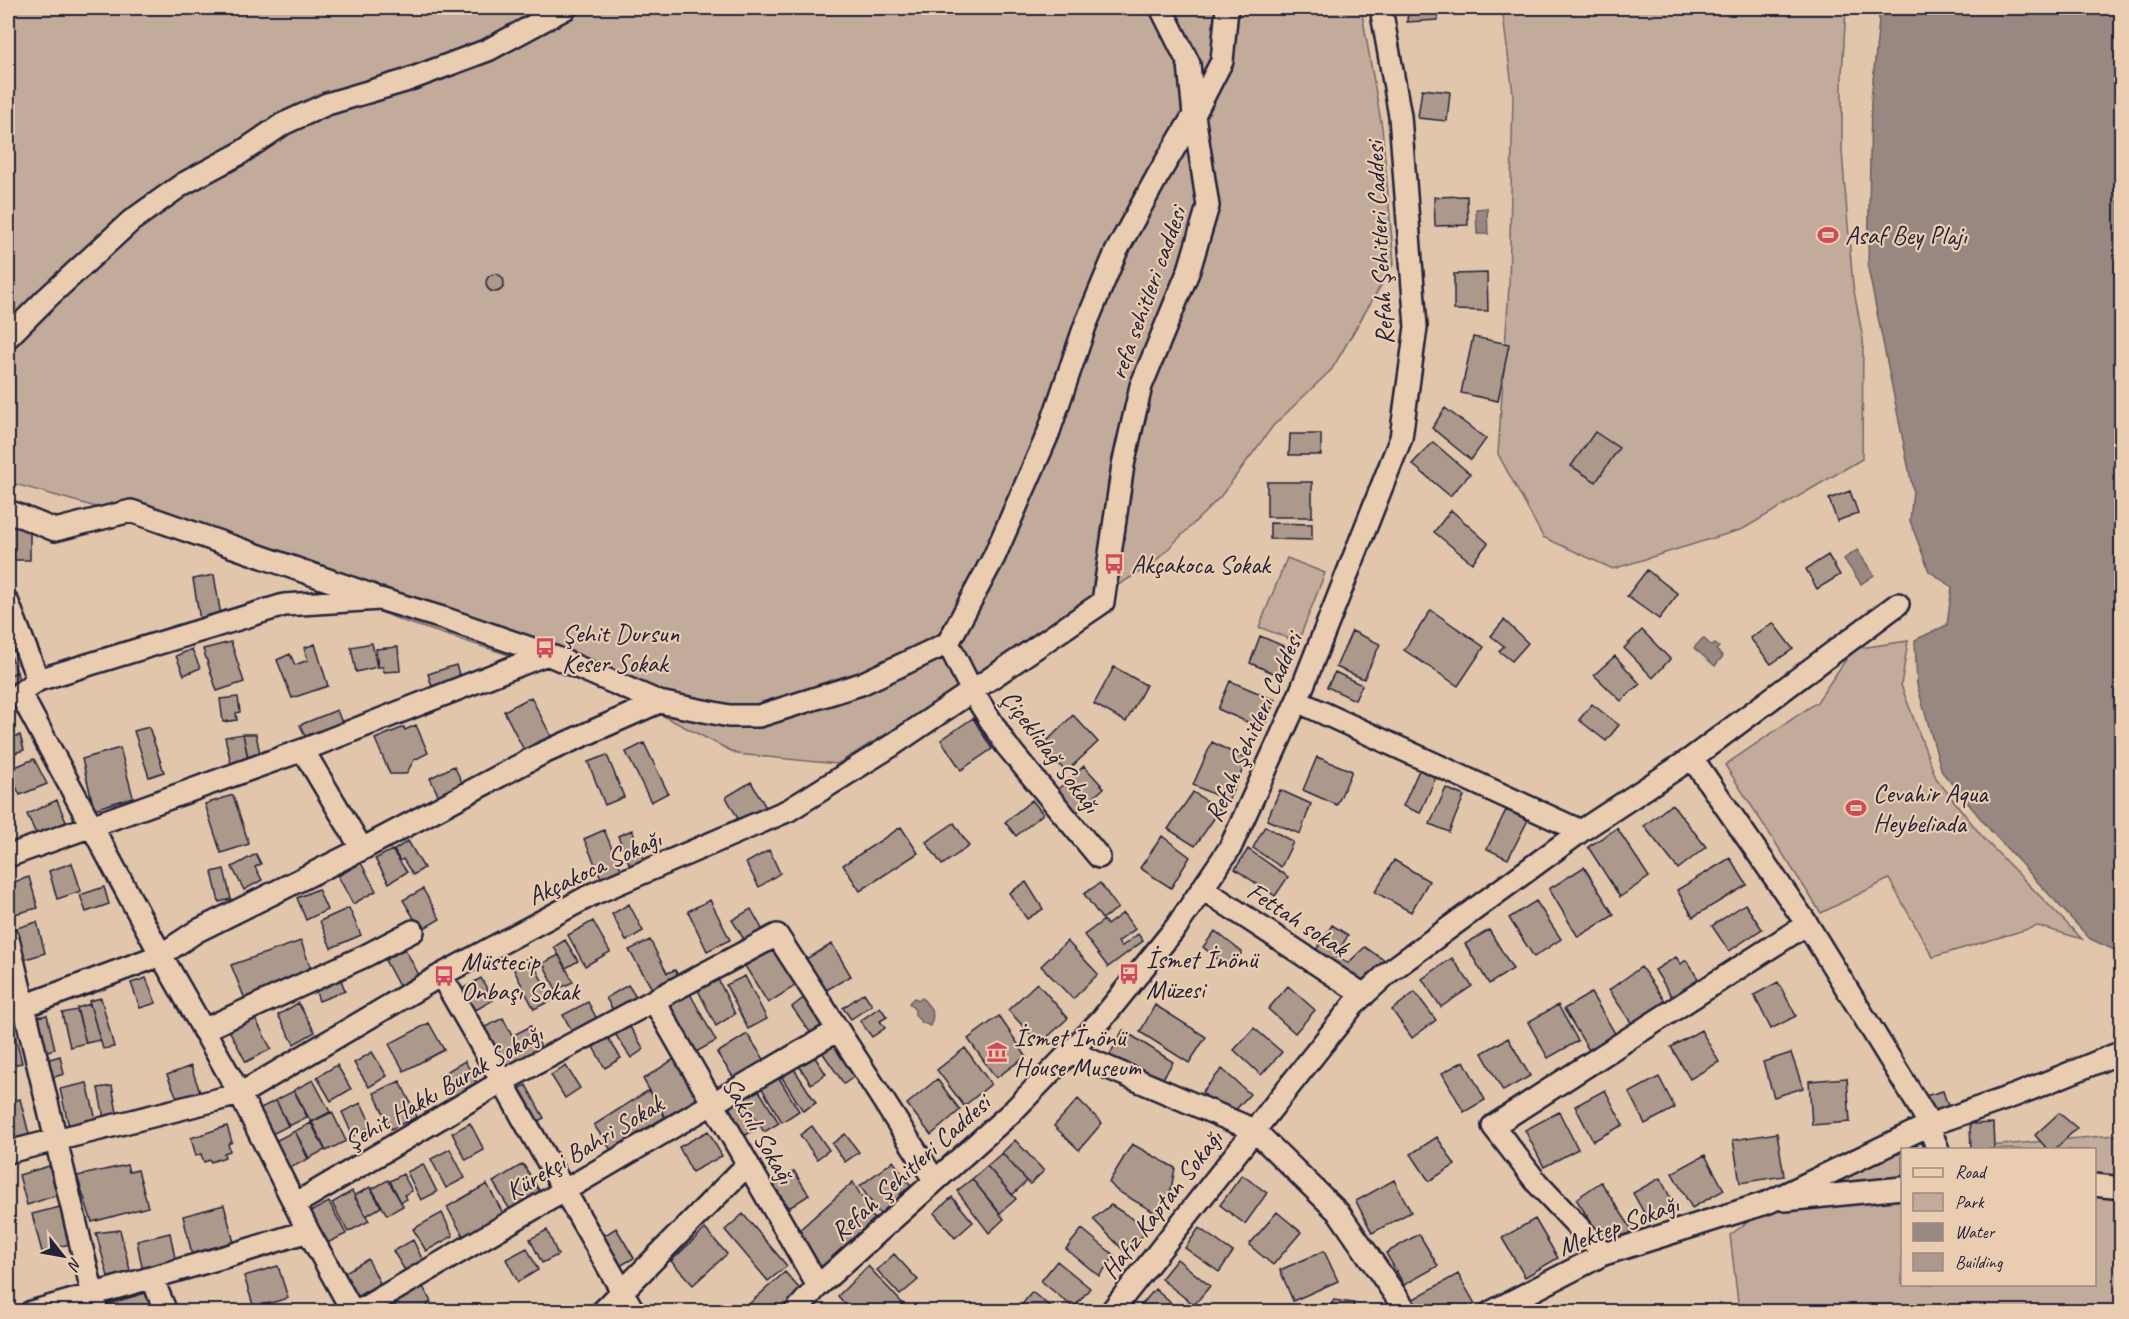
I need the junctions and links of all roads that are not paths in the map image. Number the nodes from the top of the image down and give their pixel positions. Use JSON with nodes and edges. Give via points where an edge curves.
{"nodes":[{"id":1,"x":566,"y":8,"type":"edge"},
{"id":2,"x":1161,"y":8,"type":"edge"},
{"id":3,"x":1227,"y":8,"type":"edge"},
{"id":4,"x":1381,"y":8,"type":"edge"},
{"id":5,"x":1194,"y":115,"type":"junction"},
{"id":6,"x":8,"y":337,"type":"edge"},
{"id":7,"x":8,"y":511,"type":"edge"},
{"id":8,"x":380,"y":598,"type":"junction"},
{"id":9,"x":1103,"y":602,"type":"joint"},
{"id":10,"x":8,"y":603,"type":"edge"},
{"id":11,"x":1898,"y":604,"type":"dead end"},
{"id":12,"x":948,"y":642,"type":"junction"},
{"id":13,"x":547,"y":654,"type":"junction"},
{"id":14,"x":38,"y":680,"type":"junction"},
{"id":15,"x":972,"y":691,"type":"junction"},
{"id":16,"x":1297,"y":701,"type":"junction"},
{"id":17,"x":659,"y":702,"type":"junction"},
{"id":18,"x":303,"y":750,"type":"junction"},
{"id":19,"x":1692,"y":758,"type":"junction"},
{"id":20,"x":93,"y":827,"type":"junction"},
{"id":21,"x":1581,"y":831,"type":"junction"},
{"id":22,"x":362,"y":849,"type":"junction"},
{"id":23,"x":8,"y":856,"type":"edge"},
{"id":24,"x":1099,"y":857,"type":"dead end"},
{"id":25,"x":1203,"y":889,"type":"junction"},
{"id":26,"x":1807,"y":924,"type":"junction"},
{"id":27,"x":413,"y":931,"type":"dead end"},
{"id":28,"x":8,"y":939,"type":"edge"},
{"id":29,"x":161,"y":955,"type":"junction"},
{"id":30,"x":441,"y":975,"type":"junction"},
{"id":31,"x":1364,"y":995,"type":"junction"},
{"id":32,"x":654,"y":1001,"type":"junction"},
{"id":33,"x":16,"y":1009,"type":"edge"},
{"id":34,"x":203,"y":1030,"type":"junction"},
{"id":35,"x":838,"y":1030,"type":"junction"},
{"id":36,"x":1069,"y":1051,"type":"junction"},
{"id":37,"x":2121,"y":1052,"type":"edge"},
{"id":38,"x":501,"y":1083,"type":"junction"},
{"id":39,"x":240,"y":1094,"type":"junction"},
{"id":40,"x":712,"y":1102,"type":"junction"},
{"id":41,"x":1929,"y":1125,"type":"junction"},
{"id":42,"x":1254,"y":1130,"type":"junction"},
{"id":43,"x":56,"y":1142,"type":"junction"},
{"id":44,"x":1938,"y":1148,"type":"edge"},
{"id":45,"x":8,"y":1152,"type":"edge"},
{"id":46,"x":748,"y":1164,"type":"junction"},
{"id":47,"x":935,"y":1181,"type":"junction"},
{"id":48,"x":2096,"y":1185,"type":"edge"},
{"id":49,"x":1901,"y":1188,"type":"edge"},
{"id":50,"x":2121,"y":1188,"type":"edge"},
{"id":51,"x":564,"y":1190,"type":"junction"},
{"id":52,"x":1769,"y":1202,"type":"junction"},
{"id":53,"x":295,"y":1204,"type":"junction"},
{"id":54,"x":308,"y":1231,"type":"junction"},
{"id":55,"x":1604,"y":1254,"type":"junction"},
{"id":56,"x":152,"y":1278,"type":"junction"},
{"id":57,"x":818,"y":1286,"type":"junction"},
{"id":58,"x":622,"y":1290,"type":"junction"},
{"id":59,"x":95,"y":1303,"type":"edge"},
{"id":60,"x":31,"y":1311,"type":"edge"},
{"id":61,"x":166,"y":1311,"type":"edge"},
{"id":62,"x":355,"y":1311,"type":"edge"},
{"id":63,"x":602,"y":1311,"type":"edge"},
{"id":64,"x":634,"y":1311,"type":"edge"},
{"id":65,"x":795,"y":1311,"type":"edge"},
{"id":66,"x":1111,"y":1311,"type":"edge"},
{"id":67,"x":1407,"y":1311,"type":"edge"},
{"id":68,"x":1491,"y":1311,"type":"edge"}],
"edges":[{"from":1,"to":6,"type":"street","via":[[488,50],[327,104],[284,124],[183,184],[131,221]]},
{"from":2,"to":5,"type":"street","name":"refa sehitleri caddesi","via":[[1188,64]]},
{"from":3,"to":5,"type":"street","via":[[1222,61]]},
{"from":4,"to":16,"type":"street","name":"Refah Şehitleri Caddesi","via":[[1400,116],[1416,327],[1401,438]]},
{"from":5,"to":9,"type":"street","name":"refa sehitleri caddesi","via":[[1208,206],[1189,270],[1141,386],[1123,465]]},
{"from":5,"to":12,"type":"street","via":[[1116,252],[1085,326],[1048,434],[994,557]]},
{"from":7,"to":8,"type":"street","via":[[55,530],[131,511]]},
{"from":8,"to":13,"type":"street"},
{"from":8,"to":14,"type":"street","via":[[284,605]]},
{"from":9,"to":15,"type":"street","name":"Akçakoca Sokağı"},
{"from":10,"to":14,"type":"street"},
{"from":11,"to":19,"type":"street","name":"Hafız Kaptan Sokağı"},
{"from":12,"to":15,"type":"street","name":"Çiçeklidağ Sokağı"},
{"from":12,"to":17,"type":"street","via":[[861,684],[759,716],[729,716]]},
{"from":13,"to":17,"type":"street"},
{"from":13,"to":18,"type":"street"},
{"from":14,"to":20,"type":"street","via":[[20,693]]},
{"from":15,"to":24,"type":"street","name":"Çiçeklidağ Sokağı","via":[[1006,745]]},
{"from":15,"to":30,"type":"street","name":"Akçakoca Sokağı","via":[[789,810],[593,894]]},
{"from":16,"to":21,"type":"street"},
{"from":16,"to":25,"type":"street","name":"Refah Şehitleri Caddesi","via":[[1230,848]]},
{"from":17,"to":22,"type":"street","via":[[541,754]]},
{"from":18,"to":20,"type":"street"},
{"from":18,"to":22,"type":"street"},
{"from":19,"to":21,"type":"street","name":"Hafız Kaptan Sokağı"},
{"from":19,"to":26,"type":"street"},
{"from":20,"to":23,"type":"street"},
{"from":20,"to":29,"type":"street"},
{"from":21,"to":31,"type":"street","name":"Hafız Kaptan Sokağı","via":[[1389,972]]},
{"from":22,"to":29,"type":"street","via":[[196,931]]},
{"from":25,"to":31,"type":"street","name":"Fettah sokak"},
{"from":25,"to":36,"type":"street","name":"Refah Şehitleri Caddesi","via":[[1102,1019]]},
{"from":26,"to":41,"type":"street"},
{"from":26,"to":55,"type":"street","via":[[1492,1126],[1538,1184]]},
{"from":27,"to":34,"type":"street"},
{"from":28,"to":33,"type":"street"},
{"from":29,"to":33,"type":"street"},
{"from":29,"to":34,"type":"street"},
{"from":30,"to":38,"type":"street"},
{"from":30,"to":39,"type":"street","name":"Akçakoca Sokağı"},
{"from":31,"to":42,"type":"street","name":"Hafız Kaptan Sokağı"},
{"from":32,"to":35,"type":"street","name":"Şehit Hakkı Burak Sokağı","via":[[777,935]]},
{"from":32,"to":38,"type":"street","name":"Şehit Hakkı Burak Sokağı"},
{"from":32,"to":40,"type":"street","name":"Saksılı Sokağı"},
{"from":33,"to":43,"type":"street"},
{"from":34,"to":39,"type":"street"},
{"from":35,"to":40,"type":"street","name":"Kürekçi Bahri Sokak"},
{"from":35,"to":47,"type":"street"},
{"from":36,"to":42,"type":"street"},
{"from":36,"to":47,"type":"street","name":"Refah Şehitleri Caddesi","via":[[1013,1111]]},
{"from":37,"to":41,"type":"street"},
{"from":38,"to":51,"type":"street"},
{"from":38,"to":53,"type":"street","name":"Şehit Hakkı Burak Sokağı"},
{"from":39,"to":43,"type":"street","name":"Akçakoca Sokağı"},
{"from":39,"to":53,"type":"street"},
{"from":40,"to":46,"type":"street","name":"Saksılı Sokağı"},
{"from":40,"to":51,"type":"street","name":"Kürekçi Bahri Sokak"},
{"from":41,"to":44,"type":"street"},
{"from":41,"to":52,"type":"street"},
{"from":42,"to":66,"type":"street","name":"Hafız Kaptan Sokağı"},
{"from":42,"to":67,"type":"street","via":[[1339,1214]]},
{"from":43,"to":45,"type":"street","name":"Akçakoca Sokağı"},
{"from":43,"to":59,"type":"street"},
{"from":46,"to":57,"type":"street","name":"Saksılı Sokağı"},
{"from":46,"to":58,"type":"street"},
{"from":47,"to":57,"type":"street","name":"Refah Şehitleri Caddesi"},
{"from":48,"to":50,"type":"street"},
{"from":49,"to":52,"type":"street"},
{"from":51,"to":58,"type":"street"},
{"from":51,"to":62,"type":"street","name":"Kürekçi Bahri Sokak"},
{"from":52,"to":55,"type":"street","name":"Mektep Sokağı"},
{"from":53,"to":54,"type":"street"},
{"from":54,"to":56,"type":"street"},
{"from":54,"to":62,"type":"street"},
{"from":55,"to":68,"type":"street","name":"Mektep Sokağı"},
{"from":56,"to":59,"type":"street"},
{"from":56,"to":61,"type":"street"},
{"from":57,"to":65,"type":"street","name":"Refah Şehitleri Caddesi"},
{"from":58,"to":63,"type":"street"},
{"from":58,"to":64,"type":"street"},
{"from":59,"to":60,"type":"street"}]}
